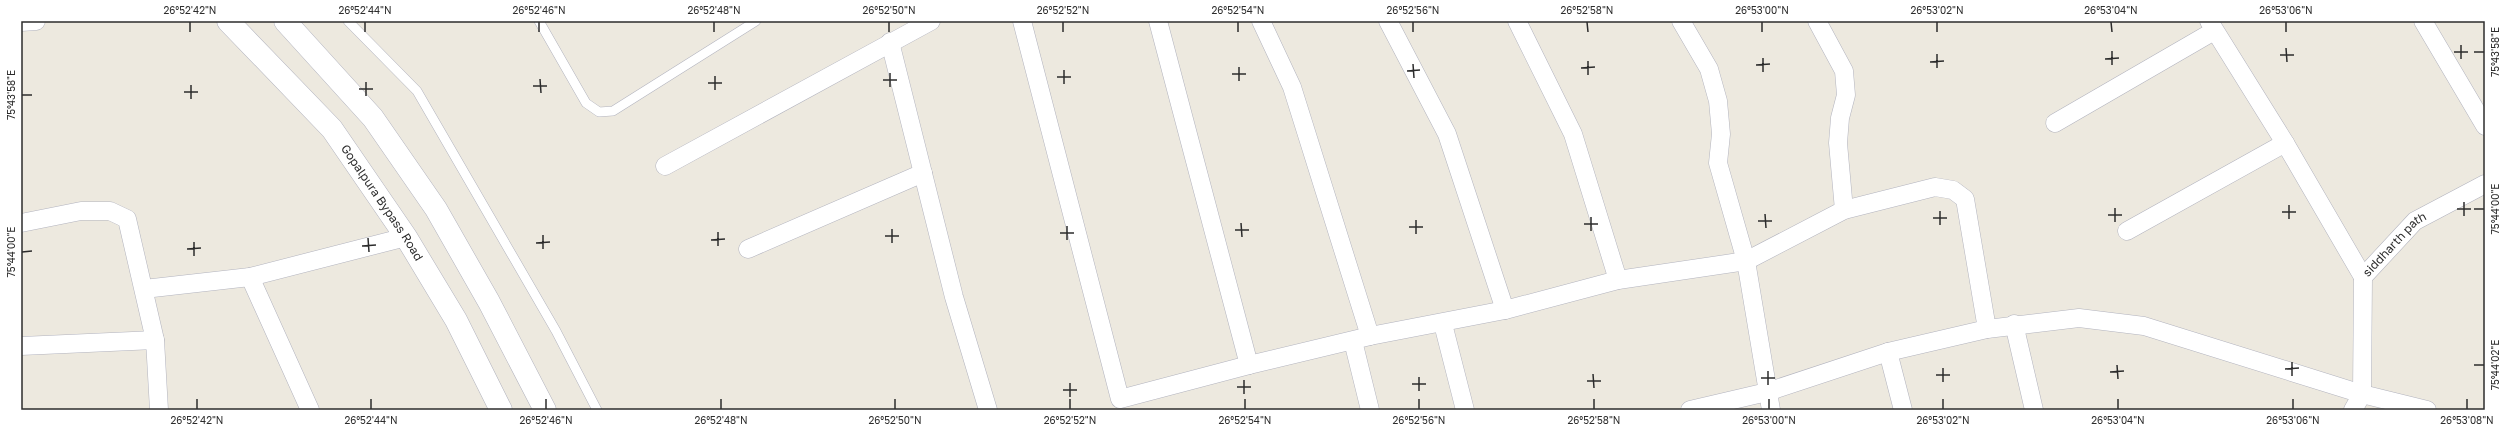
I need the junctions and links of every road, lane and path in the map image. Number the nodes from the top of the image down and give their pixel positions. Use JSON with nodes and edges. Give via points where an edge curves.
{"nodes":[{"id":1,"x":36,"y":21,"type":"edge"},
{"id":2,"x":228,"y":21,"type":"edge"},
{"id":3,"x":285,"y":21,"type":"edge"},
{"id":4,"x":348,"y":21,"type":"edge"},
{"id":5,"x":539,"y":21,"type":"edge"},
{"id":6,"x":756,"y":21,"type":"edge"},
{"id":7,"x":931,"y":21,"type":"edge"},
{"id":8,"x":1022,"y":21,"type":"edge"},
{"id":9,"x":1158,"y":21,"type":"edge"},
{"id":10,"x":1261,"y":21,"type":"edge"},
{"id":11,"x":1388,"y":21,"type":"edge"},
{"id":12,"x":1517,"y":21,"type":"edge"},
{"id":13,"x":1681,"y":21,"type":"edge"},
{"id":14,"x":1817,"y":21,"type":"edge"},
{"id":15,"x":2423,"y":21,"type":"edge"},
{"id":16,"x":21,"y":22,"type":"edge"},
{"id":17,"x":2212,"y":26,"type":"edge"},
{"id":18,"x":890,"y":42,"type":"junction"},
{"id":19,"x":2055,"y":123,"type":"dead end"},
{"id":20,"x":2485,"y":126,"type":"edge"},
{"id":21,"x":2285,"y":143,"type":"junction"},
{"id":22,"x":665,"y":166,"type":"dead end"},
{"id":23,"x":924,"y":172,"type":"junction"},
{"id":24,"x":2485,"y":184,"type":"edge"},
{"id":25,"x":1844,"y":210,"type":"junction"},
{"id":26,"x":21,"y":223,"type":"edge"},
{"id":27,"x":2127,"y":231,"type":"dead end"},
{"id":28,"x":406,"y":237,"type":"junction"},
{"id":29,"x":748,"y":250,"type":"dead end"},
{"id":30,"x":1746,"y":261,"type":"junction"},
{"id":31,"x":2363,"y":276,"type":"junction"},
{"id":32,"x":250,"y":277,"type":"junction"},
{"id":33,"x":1618,"y":280,"type":"junction"},
{"id":34,"x":144,"y":289,"type":"junction"},
{"id":35,"x":1505,"y":310,"type":"junction"},
{"id":36,"x":1443,"y":324,"type":"junction"},
{"id":37,"x":2014,"y":324,"type":"junction"},
{"id":38,"x":1987,"y":329,"type":"junction"},
{"id":39,"x":1361,"y":339,"type":"junction"},
{"id":40,"x":155,"y":340,"type":"junction"},
{"id":41,"x":21,"y":346,"type":"edge"},
{"id":42,"x":1888,"y":352,"type":"junction"},
{"id":43,"x":1249,"y":365,"type":"junction"},
{"id":44,"x":1767,"y":392,"type":"junction"},
{"id":45,"x":2362,"y":394,"type":"junction"},
{"id":46,"x":1120,"y":404,"type":"edge"},
{"id":47,"x":159,"y":410,"type":"edge"},
{"id":48,"x":310,"y":410,"type":"edge"},
{"id":49,"x":501,"y":410,"type":"edge"},
{"id":50,"x":545,"y":410,"type":"edge"},
{"id":51,"x":597,"y":410,"type":"edge"},
{"id":52,"x":988,"y":410,"type":"edge"},
{"id":53,"x":1370,"y":410,"type":"edge"},
{"id":54,"x":1465,"y":410,"type":"edge"},
{"id":55,"x":1690,"y":410,"type":"edge"},
{"id":56,"x":1771,"y":410,"type":"edge"},
{"id":57,"x":1903,"y":410,"type":"edge"},
{"id":58,"x":2034,"y":410,"type":"edge"},
{"id":59,"x":2353,"y":410,"type":"edge"},
{"id":60,"x":2427,"y":410,"type":"edge"}],
"edges":[{"from":1,"to":16,"type":"street"},
{"from":2,"to":28,"type":"street","name":"Gopalpura Bypass Road","via":[[332,129]]},
{"from":3,"to":50,"type":"street","via":[[373,118],[436,209],[489,302]]},
{"from":4,"to":51,"type":"lane","via":[[417,91],[556,331]]},
{"from":5,"to":6,"type":"lane","via":[[586,103],[599,112],[613,111]]},
{"from":7,"to":18,"type":"street"},
{"from":8,"to":46,"type":"street"},
{"from":9,"to":43,"type":"street"},
{"from":10,"to":39,"type":"street","via":[[1292,87]]},
{"from":11,"to":35,"type":"street","via":[[1447,134]]},
{"from":12,"to":33,"type":"street","via":[[1573,134]]},
{"from":13,"to":30,"type":"street","via":[[1709,69],[1718,101],[1721,134],[1718,164]]},
{"from":14,"to":25,"type":"street","via":[[1844,71],[1846,95],[1840,118],[1838,143]]},
{"from":15,"to":20,"type":"street"},
{"from":17,"to":19,"type":"street"},
{"from":17,"to":21,"type":"street"},
{"from":18,"to":22,"type":"street"},
{"from":18,"to":23,"type":"street"},
{"from":21,"to":27,"type":"street"},
{"from":21,"to":31,"type":"street"},
{"from":23,"to":29,"type":"street"},
{"from":23,"to":52,"type":"street","via":[[954,297]]},
{"from":24,"to":31,"type":"street","name":"siddharth path","via":[[2415,221]]},
{"from":25,"to":30,"type":"street"},
{"from":25,"to":38,"type":"street","via":[[1936,187],[1952,190],[1965,200]]},
{"from":26,"to":34,"type":"street","via":[[81,211],[110,211],[127,219]]},
{"from":28,"to":32,"type":"street"},
{"from":28,"to":49,"type":"street","name":"Gopalpura Bypass Road","via":[[456,320]]},
{"from":30,"to":33,"type":"street"},
{"from":30,"to":44,"type":"street"},
{"from":31,"to":45,"type":"street","name":"siddharth path"},
{"from":32,"to":34,"type":"street"},
{"from":32,"to":48,"type":"street"},
{"from":33,"to":35,"type":"street"},
{"from":34,"to":40,"type":"street"},
{"from":35,"to":36,"type":"street"},
{"from":36,"to":39,"type":"street"},
{"from":36,"to":54,"type":"street"},
{"from":37,"to":38,"type":"street"},
{"from":37,"to":45,"type":"street","via":[[2079,318],[2144,326]]},
{"from":37,"to":58,"type":"street"},
{"from":38,"to":42,"type":"street"},
{"from":39,"to":43,"type":"street"},
{"from":39,"to":53,"type":"street"},
{"from":40,"to":41,"type":"street"},
{"from":40,"to":47,"type":"street"},
{"from":42,"to":44,"type":"street"},
{"from":42,"to":57,"type":"street"},
{"from":43,"to":46,"type":"street"},
{"from":44,"to":55,"type":"street"},
{"from":44,"to":56,"type":"street"},
{"from":45,"to":59,"type":"street","name":"siddharth path"},
{"from":45,"to":60,"type":"street"}]}
